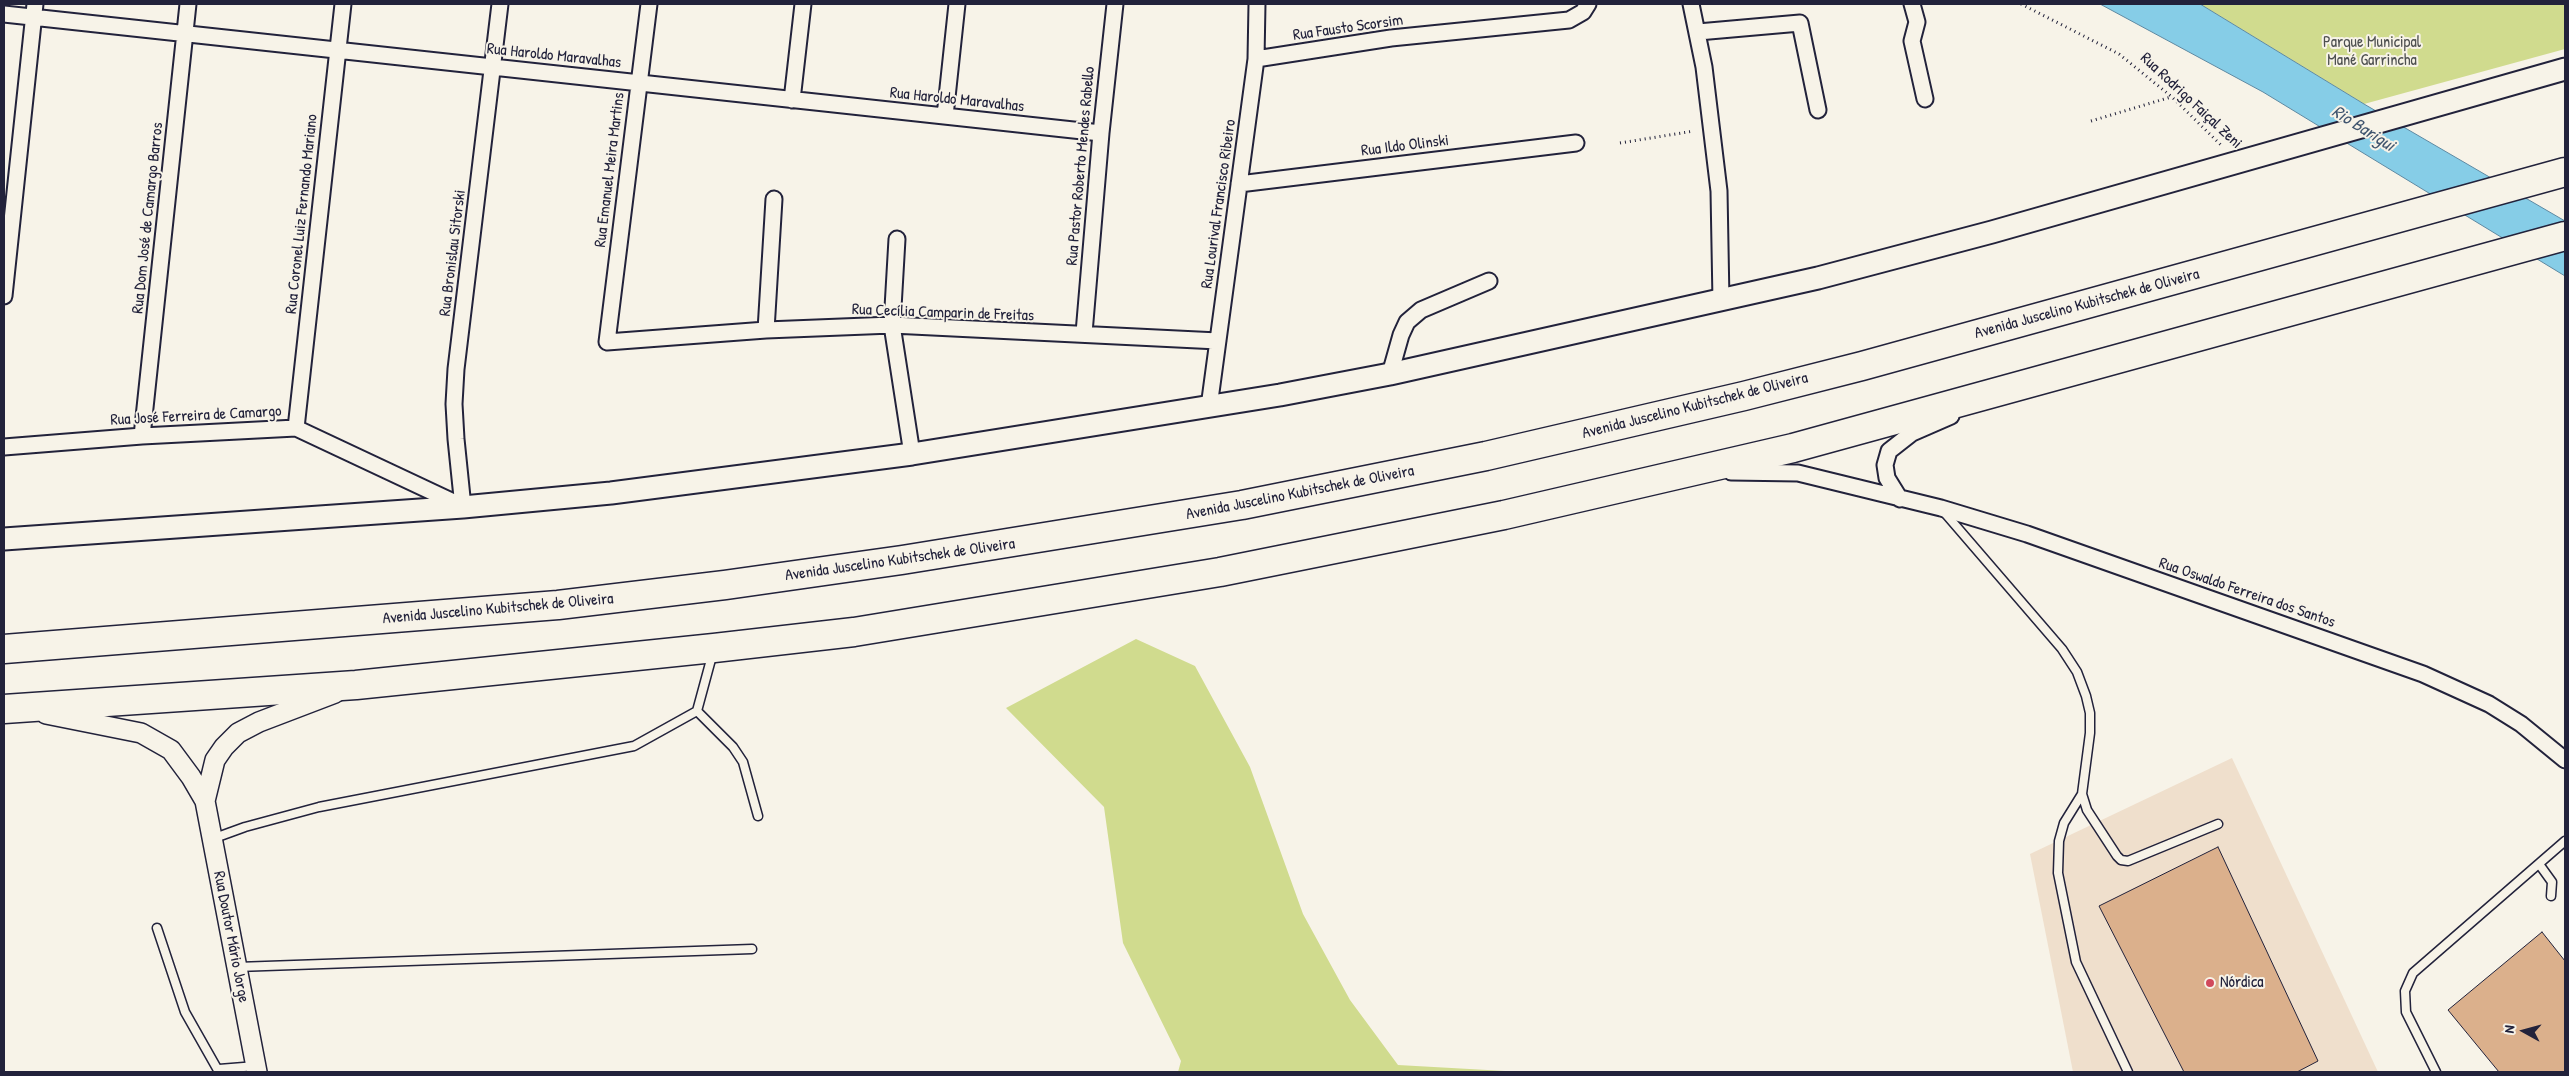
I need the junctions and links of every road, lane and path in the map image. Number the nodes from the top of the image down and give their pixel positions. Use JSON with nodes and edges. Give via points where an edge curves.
{"nodes":[{"id":1,"x":188,"y":4,"type":"edge"},
{"id":2,"x":342,"y":4,"type":"edge"},
{"id":3,"x":500,"y":4,"type":"edge"},
{"id":4,"x":649,"y":4,"type":"edge"},
{"id":5,"x":803,"y":4,"type":"edge"},
{"id":6,"x":957,"y":4,"type":"edge"},
{"id":7,"x":1115,"y":4,"type":"edge"},
{"id":8,"x":1258,"y":4,"type":"edge"},
{"id":9,"x":1588,"y":4,"type":"edge"},
{"id":10,"x":1691,"y":4,"type":"edge"},
{"id":11,"x":1912,"y":4,"type":"edge"},
{"id":12,"x":2021,"y":4,"type":"edge"},
{"id":13,"x":34,"y":10,"type":"edge"},
{"id":14,"x":4,"y":14,"type":"edge"},
{"id":15,"x":1698,"y":32,"type":"junction"},
{"id":16,"x":185,"y":34,"type":"junction"},
{"id":17,"x":338,"y":50,"type":"junction"},
{"id":18,"x":1256,"y":59,"type":"junction"},
{"id":19,"x":492,"y":67,"type":"junction"},
{"id":20,"x":2565,"y":70,"type":"edge"},
{"id":21,"x":639,"y":83,"type":"junction"},
{"id":22,"x":2172,"y":97,"type":"junction"},
{"id":23,"x":1925,"y":99,"type":"dead end"},
{"id":24,"x":792,"y":100,"type":"junction"},
{"id":25,"x":1818,"y":110,"type":"dead end"},
{"id":26,"x":945,"y":116,"type":"junction"},
{"id":27,"x":2091,"y":121,"type":"dead end"},
{"id":28,"x":1712,"y":128,"type":"junction"},
{"id":29,"x":1101,"y":134,"type":"junction"},
{"id":30,"x":1576,"y":143,"type":"dead end"},
{"id":31,"x":1620,"y":143,"type":"dead end"},
{"id":32,"x":2238,"y":161,"type":"junction"},
{"id":33,"x":2565,"y":172,"type":"edge"},
{"id":34,"x":1239,"y":184,"type":"junction"},
{"id":35,"x":774,"y":199,"type":"dead end"},
{"id":36,"x":2565,"y":236,"type":"edge"},
{"id":37,"x":897,"y":239,"type":"dead end"},
{"id":38,"x":1489,"y":282,"type":"dead end"},
{"id":39,"x":4,"y":296,"type":"edge"},
{"id":40,"x":1721,"y":301,"type":"junction"},
{"id":41,"x":892,"y":325,"type":"junction"},
{"id":42,"x":766,"y":330,"type":"junction"},
{"id":43,"x":1084,"y":332,"type":"junction"},
{"id":44,"x":1218,"y":340,"type":"junction"},
{"id":45,"x":606,"y":342,"type":"joint"},
{"id":46,"x":1390,"y":374,"type":"junction"},
{"id":47,"x":2019,"y":388,"type":"junction"},
{"id":48,"x":1209,"y":408,"type":"junction"},
{"id":49,"x":296,"y":428,"type":"junction"},
{"id":50,"x":142,"y":436,"type":"junction"},
{"id":51,"x":4,"y":447,"type":"edge"},
{"id":52,"x":912,"y":454,"type":"junction"},
{"id":53,"x":1685,"y":473,"type":"junction"},
{"id":54,"x":1900,"y":499,"type":"junction"},
{"id":55,"x":463,"y":507,"type":"junction"},
{"id":56,"x":1941,"y":508,"type":"junction"},
{"id":57,"x":4,"y":539,"type":"edge"},
{"id":58,"x":4,"y":633,"type":"edge"},
{"id":59,"x":57,"y":645,"type":"junction"},
{"id":60,"x":714,"y":648,"type":"junction"},
{"id":61,"x":4,"y":649,"type":"edge"},
{"id":62,"x":356,"y":685,"type":"junction"},
{"id":63,"x":9,"y":709,"type":"edge"},
{"id":64,"x":697,"y":710,"type":"junction"},
{"id":65,"x":2565,"y":760,"type":"edge"},
{"id":66,"x":2082,"y":794,"type":"junction"},
{"id":67,"x":205,"y":801,"type":"junction"},
{"id":68,"x":758,"y":816,"type":"dead end"},
{"id":69,"x":2218,"y":824,"type":"dead end"},
{"id":70,"x":212,"y":839,"type":"junction"},
{"id":71,"x":2565,"y":841,"type":"edge"},
{"id":72,"x":2539,"y":864,"type":"junction"},
{"id":73,"x":2551,"y":896,"type":"dead end"},
{"id":74,"x":157,"y":928,"type":"dead end"},
{"id":75,"x":752,"y":949,"type":"dead end"},
{"id":76,"x":237,"y":967,"type":"junction"},
{"id":77,"x":257,"y":1069,"type":"edge"},
{"id":78,"x":219,"y":1071,"type":"edge"},
{"id":79,"x":2128,"y":1072,"type":"edge"},
{"id":80,"x":2436,"y":1072,"type":"edge"}],
"edges":[{"from":1,"to":16,"type":"street","name":"Rua Dom José de Camargo Barros"},
{"from":2,"to":17,"type":"street","name":"Rua Coronel Luiz Fernando Mariano"},
{"from":3,"to":19,"type":"street","name":"Rua Bronislau Sitorski"},
{"from":4,"to":21,"type":"street","name":"Rua Emanuel Meira Martins"},
{"from":5,"to":24,"type":"street"},
{"from":6,"to":26,"type":"street"},
{"from":7,"to":29,"type":"street","name":"Rua Pastor Roberto Mendes Rabello"},
{"from":8,"to":18,"type":"street","name":"Rua Lourival Francisco Ribeiro"},
{"from":9,"to":18,"type":"street","name":"Rua Fausto Scorsim","via":[[1583,12],[1569,20],[1382,40]]},
{"from":10,"to":15,"type":"street"},
{"from":11,"to":23,"type":"street","via":[[1917,22],[1912,41]]},
{"from":12,"to":22,"type":"path","name":"Rua Rodrigo Faiçal Zeni","via":[[2119,54]]},
{"from":13,"to":14,"type":"street","name":"Rua Haroldo Maravalhas"},
{"from":13,"to":16,"type":"street","name":"Rua Haroldo Maravalhas"},
{"from":13,"to":39,"type":"street"},
{"from":15,"to":25,"type":"street","via":[[1800,23]]},
{"from":15,"to":28,"type":"street"},
{"from":16,"to":17,"type":"street","name":"Rua Haroldo Maravalhas"},
{"from":16,"to":50,"type":"street","name":"Rua Dom José de Camargo Barros"},
{"from":17,"to":19,"type":"street","name":"Rua Haroldo Maravalhas"},
{"from":17,"to":49,"type":"street","name":"Rua Coronel Luiz Fernando Mariano"},
{"from":18,"to":34,"type":"street","name":"Rua Lourival Francisco Ribeiro"},
{"from":19,"to":21,"type":"street","name":"Rua Haroldo Maravalhas"},
{"from":19,"to":55,"type":"street","name":"Rua Bronislau Sitorski","via":[[456,369],[454,404]]},
{"from":20,"to":32,"type":"main road"},
{"from":21,"to":24,"type":"street","name":"Rua Haroldo Maravalhas"},
{"from":21,"to":45,"type":"street","name":"Rua Emanuel Meira Martins"},
{"from":22,"to":27,"type":"path"},
{"from":22,"to":32,"type":"path","name":"Rua Rodrigo Faiçal Zeni"},
{"from":24,"to":26,"type":"street","name":"Rua Haroldo Maravalhas"},
{"from":26,"to":29,"type":"street","name":"Rua Haroldo Maravalhas"},
{"from":28,"to":31,"type":"path"},
{"from":28,"to":40,"type":"street","via":[[1719,191]]},
{"from":29,"to":43,"type":"street","name":"Rua Pastor Roberto Mendes Rabello"},
{"from":30,"to":34,"type":"street","name":"Rua Ildo Olinski"},
{"from":32,"to":40,"type":"main road","via":[[1918,252]]},
{"from":33,"to":59,"type":"highway","name":"Avenida Juscelino Kubitschek de Oliveira","via":[[1744,396],[1486,456],[1242,505],[902,560],[578,603]]},
{"from":34,"to":44,"type":"street","name":"Rua Lourival Francisco Ribeiro"},
{"from":35,"to":42,"type":"street"},
{"from":36,"to":47,"type":"highway"},
{"from":37,"to":41,"type":"street"},
{"from":38,"to":46,"type":"street","via":[[1420,310],[1407,322],[1400,335]]},
{"from":40,"to":46,"type":"main road"},
{"from":41,"to":42,"type":"street","name":"Rua Cecília Camparin de Freitas"},
{"from":41,"to":43,"type":"street","name":"Rua Cecília Camparin de Freitas","via":[[1058,335]]},
{"from":41,"to":52,"type":"street"},
{"from":42,"to":45,"type":"street","name":"Rua Cecília Camparin de Freitas"},
{"from":43,"to":44,"type":"street","name":"Rua Cecília Camparin de Freitas"},
{"from":44,"to":48,"type":"street","name":"Rua Lourival Francisco Ribeiro"},
{"from":46,"to":48,"type":"main road"},
{"from":47,"to":53,"type":"highway"},
{"from":47,"to":54,"type":"street","via":[[1912,433],[1898,442],[1889,451],[1885,465],[1887,478]]},
{"from":48,"to":52,"type":"main road"},
{"from":49,"to":50,"type":"street","name":"Rua José Ferreira de Camargo"},
{"from":49,"to":55,"type":"street","name":"Rua José Ferreira de Camargo"},
{"from":50,"to":51,"type":"street","name":"Rua José Ferreira de Camargo"},
{"from":52,"to":55,"type":"main road","via":[[631,490]]},
{"from":53,"to":54,"type":"street","name":"Rua Oswaldo Ferreira dos Santos","via":[[1798,473]]},
{"from":53,"to":60,"type":"highway","via":[[1504,515],[1220,572],[932,620]]},
{"from":54,"to":56,"type":"street","name":"Rua Oswaldo Ferreira dos Santos"},
{"from":55,"to":57,"type":"main road"},
{"from":56,"to":65,"type":"street","name":"Rua Oswaldo Ferreira dos Santos","via":[[2027,534],[2423,674],[2489,704],[2522,724]]},
{"from":56,"to":66,"type":"lane","via":[[2062,649],[2077,672],[2090,719]]},
{"from":58,"to":59,"type":"highway"},
{"from":59,"to":61,"type":"highway","name":"Avenida Juscelino Kubitschek de Oliveira"},
{"from":60,"to":62,"type":"highway"},
{"from":60,"to":64,"type":"lane"},
{"from":62,"to":63,"type":"highway"},
{"from":62,"to":67,"type":"street","name":"Rua Doutor Mário Jorge","via":[[238,733],[215,760]]},
{"from":63,"to":67,"type":"street","name":"Rua Doutor Mário Jorge","via":[[123,728],[158,741],[181,760]]},
{"from":64,"to":68,"type":"lane","via":[[743,762]]},
{"from":64,"to":70,"type":"lane","via":[[634,746],[319,807],[246,826]]},
{"from":66,"to":69,"type":"lane","via":[[2087,810],[2121,860],[2128,861]]},
{"from":66,"to":79,"type":"lane","via":[[2064,823],[2059,841],[2058,873],[2076,962]]},
{"from":67,"to":70,"type":"street","name":"Rua Doutor Mário Jorge"},
{"from":70,"to":76,"type":"street","name":"Rua Doutor Mário Jorge"},
{"from":71,"to":72,"type":"lane"},
{"from":72,"to":73,"type":"lane","via":[[2552,882]]},
{"from":72,"to":80,"type":"lane","via":[[2413,973],[2405,991],[2406,1012]]},
{"from":74,"to":78,"type":"lane","via":[[185,1012]]},
{"from":75,"to":76,"type":"lane"},
{"from":76,"to":77,"type":"street","name":"Rua Doutor Mário Jorge"},
{"from":77,"to":78,"type":"lane"}]}
